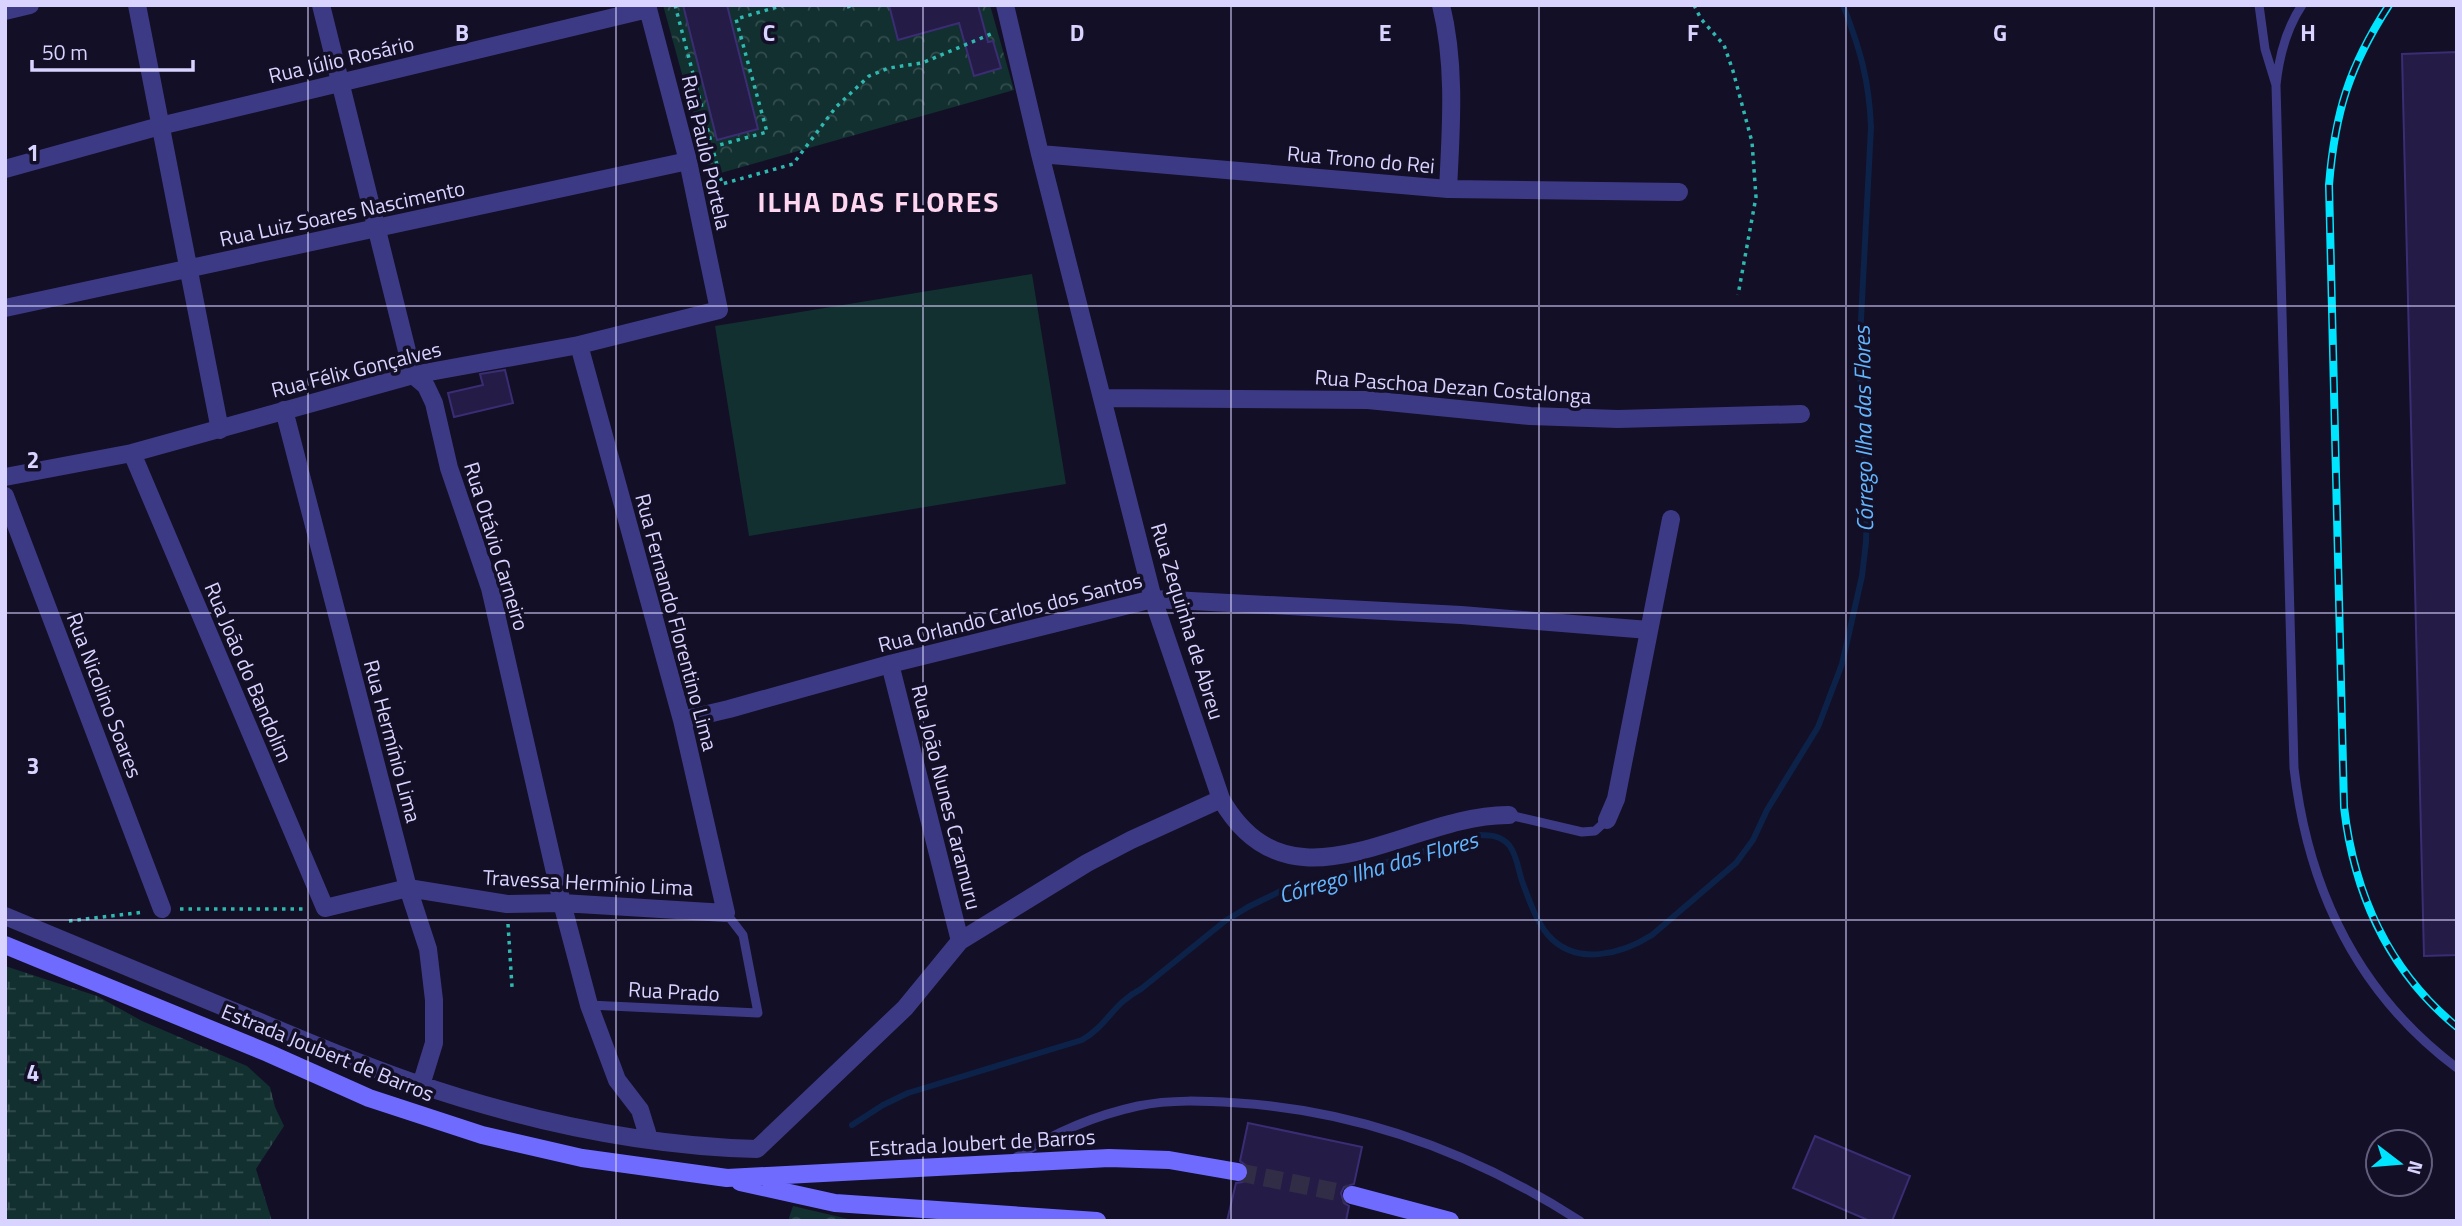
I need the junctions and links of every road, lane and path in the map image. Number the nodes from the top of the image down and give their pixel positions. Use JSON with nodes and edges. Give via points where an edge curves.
{"nodes":[{"id":1,"x":30,"y":5,"type":"edge"},
{"id":2,"x":137,"y":5,"type":"edge"},
{"id":3,"x":321,"y":5,"type":"edge"},
{"id":4,"x":675,"y":5,"type":"edge"},
{"id":5,"x":784,"y":5,"type":"edge"},
{"id":6,"x":1005,"y":5,"type":"edge"},
{"id":7,"x":1441,"y":5,"type":"edge"},
{"id":8,"x":1694,"y":5,"type":"edge"},
{"id":9,"x":2259,"y":5,"type":"edge"},
{"id":10,"x":2302,"y":5,"type":"edge"},
{"id":11,"x":648,"y":7,"type":"edge"},
{"id":12,"x":5,"y":11,"type":"edge"},
{"id":13,"x":992,"y":35,"type":"dead end"},
{"id":14,"x":340,"y":83,"type":"junction"},
{"id":15,"x":2276,"y":85,"type":"junction"},
{"id":16,"x":160,"y":126,"type":"junction"},
{"id":17,"x":712,"y":148,"type":"junction"},
{"id":18,"x":1040,"y":154,"type":"junction"},
{"id":19,"x":688,"y":161,"type":"junction"},
{"id":20,"x":5,"y":169,"type":"edge"},
{"id":21,"x":1448,"y":189,"type":"junction"},
{"id":22,"x":1679,"y":192,"type":"dead end"},
{"id":23,"x":376,"y":229,"type":"junction"},
{"id":24,"x":188,"y":269,"type":"junction"},
{"id":25,"x":1738,"y":295,"type":"dead end"},
{"id":26,"x":5,"y":308,"type":"edge"},
{"id":27,"x":719,"y":310,"type":"joint"},
{"id":28,"x":579,"y":345,"type":"junction"},
{"id":29,"x":413,"y":375,"type":"junction"},
{"id":30,"x":1103,"y":398,"type":"junction"},
{"id":31,"x":284,"y":410,"type":"junction"},
{"id":32,"x":1801,"y":414,"type":"dead end"},
{"id":33,"x":220,"y":430,"type":"junction"},
{"id":34,"x":132,"y":453,"type":"junction"},
{"id":35,"x":5,"y":477,"type":"edge"},
{"id":36,"x":5,"y":496,"type":"edge"},
{"id":37,"x":1671,"y":519,"type":"dead end"},
{"id":38,"x":1153,"y":599,"type":"junction"},
{"id":39,"x":1649,"y":630,"type":"junction"},
{"id":40,"x":890,"y":664,"type":"junction"},
{"id":41,"x":681,"y":720,"type":"junction"},
{"id":42,"x":1221,"y":800,"type":"junction"},
{"id":43,"x":1509,"y":814,"type":"joint"},
{"id":44,"x":1607,"y":820,"type":"joint"},
{"id":45,"x":408,"y":888,"type":"junction"},
{"id":46,"x":562,"y":903,"type":"junction"},
{"id":47,"x":507,"y":904,"type":"junction"},
{"id":48,"x":325,"y":908,"type":"joint"},
{"id":49,"x":162,"y":909,"type":"dead end"},
{"id":50,"x":726,"y":913,"type":"junction"},
{"id":51,"x":5,"y":916,"type":"edge"},
{"id":52,"x":960,"y":941,"type":"junction"},
{"id":53,"x":5,"y":945,"type":"edge"},
{"id":54,"x":512,"y":987,"type":"dead end"},
{"id":55,"x":589,"y":1005,"type":"junction"},
{"id":56,"x":2457,"y":1068,"type":"edge"},
{"id":57,"x":421,"y":1085,"type":"junction"},
{"id":58,"x":649,"y":1139,"type":"junction"},
{"id":59,"x":1006,"y":1164,"type":"junction"},
{"id":60,"x":1238,"y":1172,"type":"tunnel mouth"},
{"id":61,"x":727,"y":1178,"type":"junction"},
{"id":62,"x":1352,"y":1195,"type":"tunnel mouth"},
{"id":63,"x":1097,"y":1221,"type":"edge"},
{"id":64,"x":1450,"y":1221,"type":"edge"},
{"id":65,"x":1580,"y":1221,"type":"edge"}],
"edges":[{"from":1,"to":12,"type":"street"},
{"from":2,"to":16,"type":"street"},
{"from":3,"to":14,"type":"street","name":"Rua Otávio Carneiro"},
{"from":4,"to":17,"type":"path"},
{"from":5,"to":17,"type":"path","via":[[736,19],[767,132]]},
{"from":6,"to":18,"type":"street","name":"Rua Zequinha de Abreu"},
{"from":7,"to":21,"type":"street","via":[[1447,26],[1451,107]]},
{"from":8,"to":25,"type":"path","via":[[1724,45],[1752,142],[1756,197]]},
{"from":9,"to":15,"type":"lane","via":[[2264,49]]},
{"from":10,"to":15,"type":"lane","via":[[2286,36]]},
{"from":11,"to":14,"type":"street","name":"Rua Júlio Rosário"},
{"from":11,"to":19,"type":"street","name":"Rua Paulo Portela"},
{"from":13,"to":17,"type":"path","via":[[922,63],[869,76],[836,107],[793,164],[722,184]]},
{"from":14,"to":16,"type":"street","name":"Rua Júlio Rosário"},
{"from":14,"to":23,"type":"street","name":"Rua Otávio Carneiro"},
{"from":15,"to":56,"type":"lane","via":[[2298,804],[2316,876],[2346,942],[2388,1003]]},
{"from":16,"to":20,"type":"street","name":"Rua Júlio Rosário"},
{"from":16,"to":24,"type":"street"},
{"from":18,"to":21,"type":"street","name":"Rua Trono do Rei"},
{"from":18,"to":30,"type":"street","name":"Rua Zequinha de Abreu"},
{"from":19,"to":23,"type":"street","name":"Rua Luiz Soares Nascimento"},
{"from":19,"to":27,"type":"street","name":"Rua Paulo Portela"},
{"from":21,"to":22,"type":"street","name":"Rua Trono do Rei"},
{"from":23,"to":24,"type":"street","name":"Rua Luiz Soares Nascimento"},
{"from":23,"to":29,"type":"street","name":"Rua Otávio Carneiro"},
{"from":24,"to":26,"type":"street","name":"Rua Luiz Soares Nascimento"},
{"from":24,"to":33,"type":"street"},
{"from":27,"to":28,"type":"street","name":"Rua Félix Gonçalves"},
{"from":28,"to":29,"type":"street","name":"Rua Félix Gonçalves"},
{"from":28,"to":41,"type":"street","name":"Rua Fernando Florentino Lima"},
{"from":29,"to":31,"type":"street","name":"Rua Félix Gonçalves"},
{"from":29,"to":46,"type":"street","name":"Rua Otávio Carneiro","via":[[426,386],[434,403],[449,468],[490,588]]},
{"from":30,"to":32,"type":"street","name":"Rua Paschoa Dezan Costalonga","via":[[1368,400],[1530,416],[1618,419]]},
{"from":30,"to":38,"type":"street","name":"Rua Zequinha de Abreu"},
{"from":31,"to":33,"type":"street","name":"Rua Félix Gonçalves"},
{"from":31,"to":45,"type":"street","name":"Rua Hermínio Lima"},
{"from":33,"to":34,"type":"street","name":"Rua Félix Gonçalves"},
{"from":34,"to":35,"type":"street","name":"Rua Félix Gonçalves"},
{"from":34,"to":48,"type":"street","name":"Rua João do Bandolim"},
{"from":36,"to":49,"type":"street","name":"Rua Nicolino Soares"},
{"from":37,"to":39,"type":"street"},
{"from":38,"to":39,"type":"street","name":"Rua Orlando Carlos dos Santos"},
{"from":38,"to":40,"type":"street","name":"Rua Orlando Carlos dos Santos"},
{"from":38,"to":42,"type":"street","name":"Rua Zequinha de Abreu"},
{"from":39,"to":44,"type":"street","via":[[1616,799]]},
{"from":40,"to":41,"type":"street","name":"Rua Orlando Carlos dos Santos"},
{"from":40,"to":52,"type":"street","name":"Rua João Nunes Caramuru"},
{"from":41,"to":50,"type":"street","name":"Rua Fernando Florentino Lima"},
{"from":42,"to":43,"type":"street","name":"Rua Zequinha de Abreu","via":[[1249,837],[1289,856],[1310,858],[1368,849],[1463,819]]},
{"from":42,"to":52,"type":"street","via":[[1087,863]]},
{"from":43,"to":44,"type":"lane","name":"Rua Zequinha de Abreu","via":[[1582,832],[1595,831]]},
{"from":45,"to":47,"type":"street","name":"Travessa Hermínio Lima"},
{"from":45,"to":48,"type":"street","name":"Travessa Hermínio Lima"},
{"from":45,"to":57,"type":"street","name":"Rua Hermínio Lima","via":[[428,949],[434,1000],[434,1043]]},
{"from":46,"to":47,"type":"street","name":"Travessa Hermínio Lima"},
{"from":46,"to":50,"type":"street","name":"Travessa Hermínio Lima"},
{"from":46,"to":55,"type":"street","name":"Rua Otávio Carneiro"},
{"from":47,"to":54,"type":"path"},
{"from":50,"to":55,"type":"lane","name":"Rua Prado","via":[[743,935],[758,1013]]},
{"from":51,"to":57,"type":"street","via":[[355,1062]]},
{"from":52,"to":58,"type":"street","via":[[905,1007],[757,1149]]},
{"from":53,"to":61,"type":"main road","name":"Estrada Joubert de Barros","via":[[369,1098],[436,1121],[582,1158]]},
{"from":55,"to":58,"type":"street","name":"Rua Otávio Carneiro","via":[[617,1080],[640,1110]]},
{"from":57,"to":58,"type":"street","via":[[523,1114]]},
{"from":59,"to":60,"type":"main road","name":"Estrada Joubert de Barros","via":[[1139,1158]]},
{"from":59,"to":61,"type":"main road","name":"Estrada Joubert de Barros"},
{"from":59,"to":65,"type":"lane","via":[[1057,1133],[1141,1106],[1193,1101],[1262,1104],[1346,1118],[1421,1141],[1499,1174]]},
{"from":61,"to":63,"type":"main road","name":"Estrada Joubert de Barros","via":[[835,1203]]},
{"from":62,"to":64,"type":"main road"}]}
